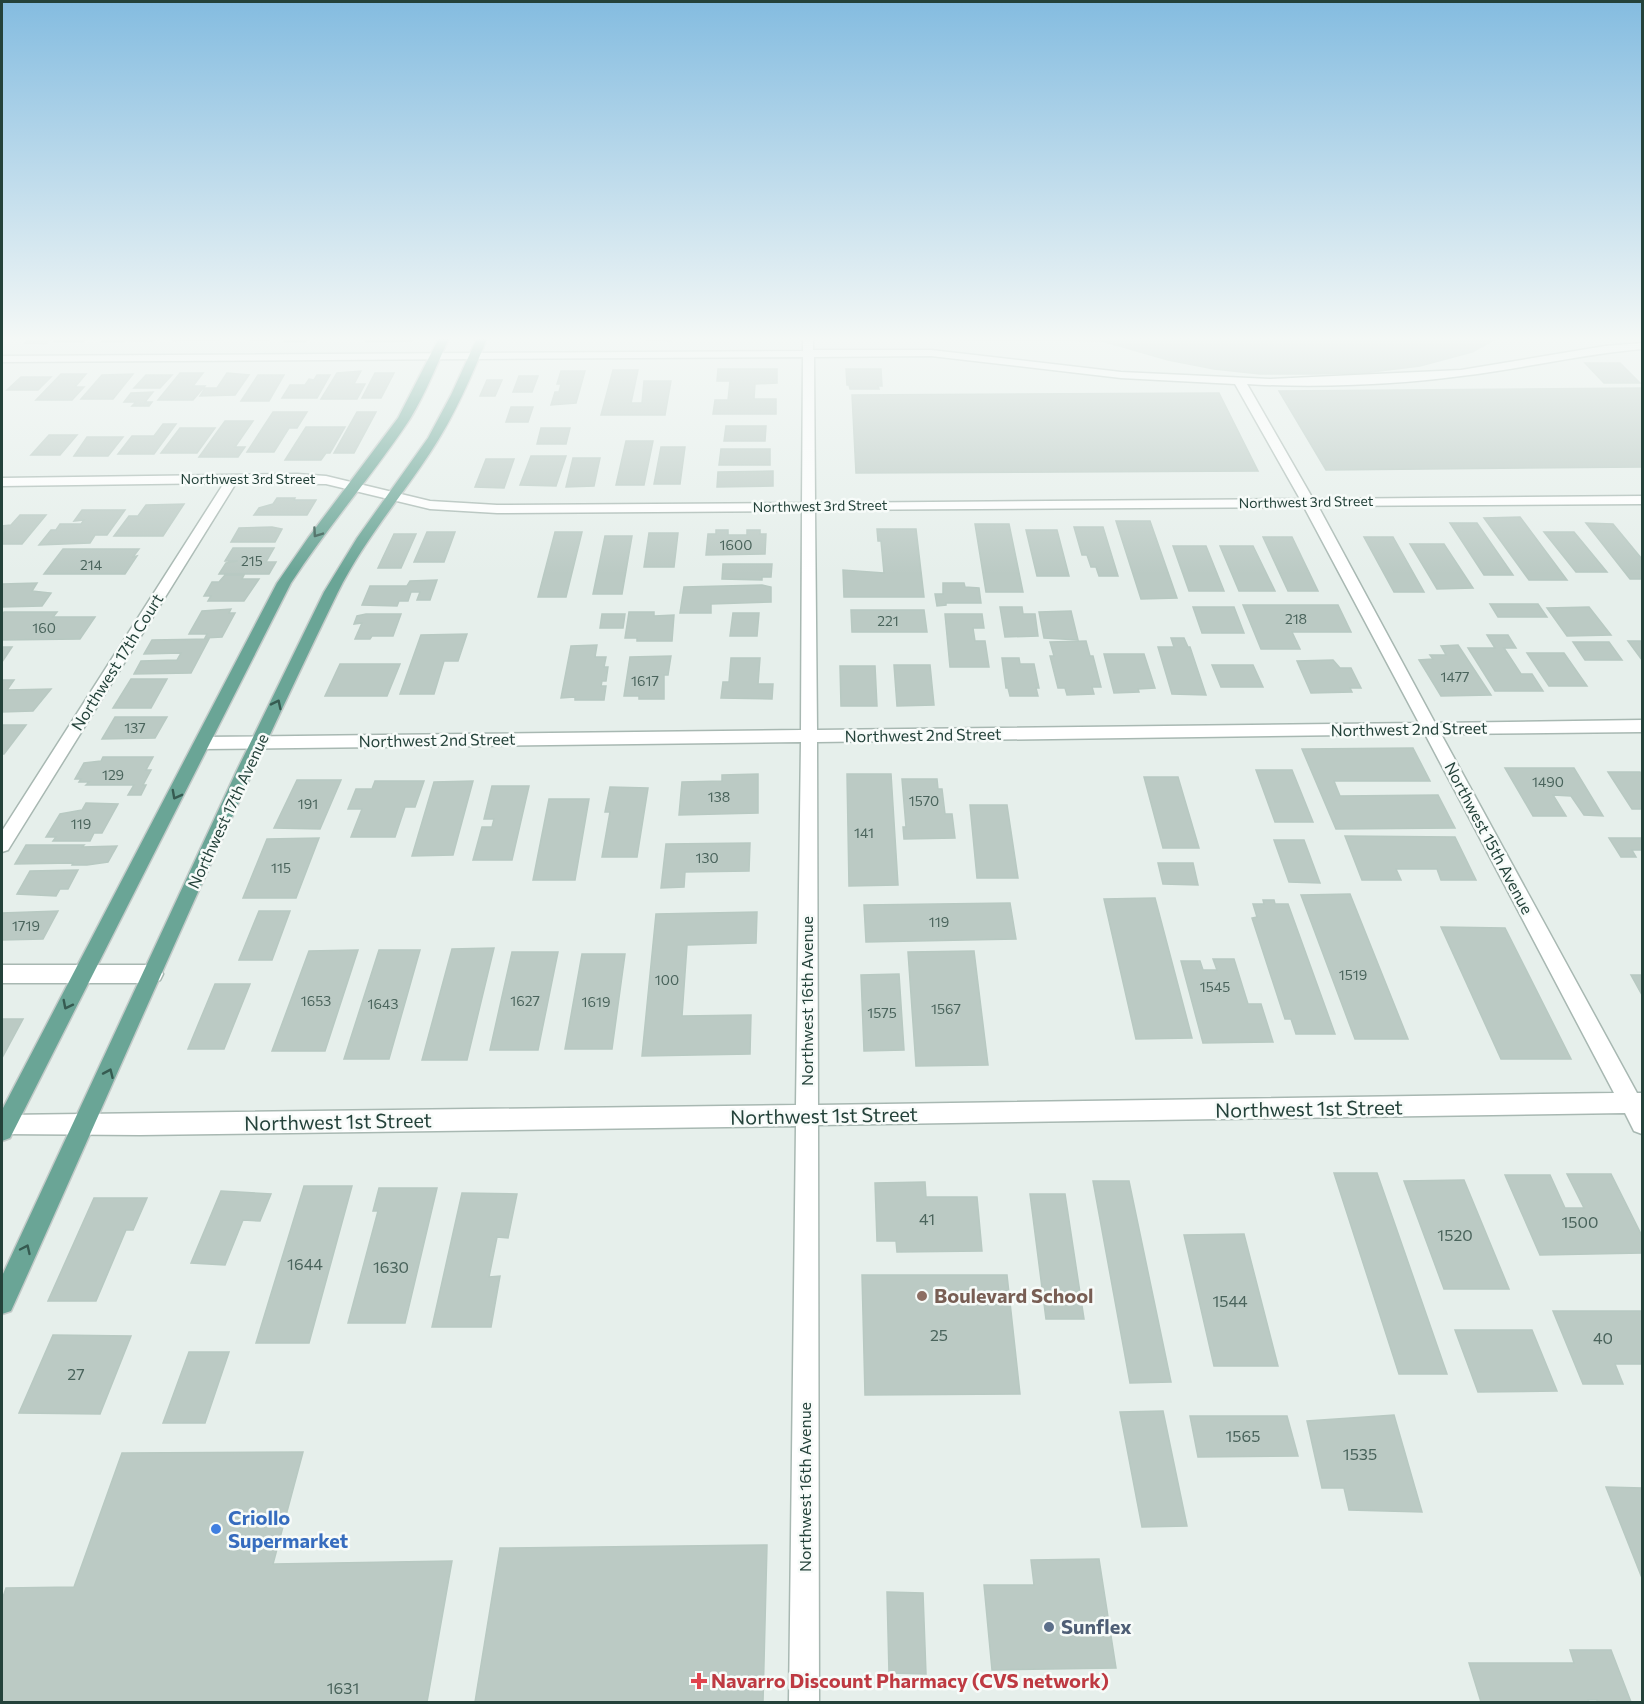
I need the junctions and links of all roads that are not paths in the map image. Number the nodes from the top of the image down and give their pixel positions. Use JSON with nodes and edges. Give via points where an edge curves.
{"nodes":[{"id":1,"x":406,"y":416,"type":"edge"},
{"id":2,"x":446,"y":416,"type":"edge"},
{"id":3,"x":807,"y":416,"type":"edge"},
{"id":4,"x":1259,"y":416,"type":"edge"},
{"id":5,"x":233,"y":478,"type":"junction"},
{"id":6,"x":2,"y":482,"type":"edge"},
{"id":7,"x":353,"y":486,"type":"junction"},
{"id":8,"x":391,"y":497,"type":"junction"},
{"id":9,"x":1642,"y":500,"type":"edge"},
{"id":10,"x":1308,"y":502,"type":"junction"},
{"id":11,"x":807,"y":506,"type":"junction"},
{"id":12,"x":1642,"y":726,"type":"edge"},
{"id":13,"x":1431,"y":729,"type":"junction"},
{"id":14,"x":808,"y":736,"type":"junction"},
{"id":15,"x":259,"y":742,"type":"junction"},
{"id":16,"x":203,"y":743,"type":"junction"},
{"id":17,"x":2,"y":845,"type":"edge"},
{"id":18,"x":2,"y":974,"type":"edge"},
{"id":19,"x":153,"y":974,"type":"junction"},
{"id":20,"x":82,"y":975,"type":"junction"},
{"id":21,"x":1637,"y":1103,"type":"edge"},
{"id":22,"x":806,"y":1116,"type":"junction"},
{"id":23,"x":85,"y":1124,"type":"junction"},
{"id":24,"x":1642,"y":1124,"type":"edge"},
{"id":25,"x":3,"y":1128,"type":"edge"},
{"id":26,"x":2,"y":1302,"type":"edge"},
{"id":27,"x":804,"y":1702,"type":"edge"}],
"edges":[{"from":1,"to":7,"type":"main road"},
{"from":2,"to":8,"type":"main road","name":"Northwest 17th Avenue"},
{"from":3,"to":11,"type":"street","name":"Northwest 16th Avenue"},
{"from":4,"to":10,"type":"street","name":"Northwest 15th Avenue"},
{"from":5,"to":6,"type":"street","name":"Northwest 3rd Street"},
{"from":5,"to":7,"type":"street","name":"Northwest 3rd Street","via":[[315,479]]},
{"from":5,"to":17,"type":"street","name":"Northwest 17th Court"},
{"from":7,"to":8,"type":"street","name":"Northwest 3rd Street"},
{"from":7,"to":16,"type":"main road","one_way":true,"via":[[284,583]]},
{"from":8,"to":11,"type":"street","name":"Northwest 3rd Street","via":[[430,505],[486,509]]},
{"from":15,"to":8,"type":"main road","name":"Northwest 17th Avenue","one_way":true,"via":[[342,570]]},
{"from":9,"to":10,"type":"street","name":"Northwest 3rd Street"},
{"from":10,"to":11,"type":"street","name":"Northwest 3rd Street"},
{"from":10,"to":13,"type":"street","name":"Northwest 15th Avenue"},
{"from":11,"to":14,"type":"street","name":"Northwest 16th Avenue"},
{"from":12,"to":13,"type":"street","name":"Northwest 2nd Street"},
{"from":13,"to":14,"type":"street","name":"Northwest 2nd Street"},
{"from":13,"to":21,"type":"street","name":"Northwest 15th Avenue"},
{"from":14,"to":15,"type":"street","name":"Northwest 2nd Street"},
{"from":14,"to":22,"type":"street","name":"Northwest 16th Avenue"},
{"from":15,"to":16,"type":"street","name":"Northwest 2nd Street"},
{"from":15,"to":19,"type":"main road","name":"Northwest 17th Avenue"},
{"from":16,"to":20,"type":"main road","one_way":true},
{"from":18,"to":20,"type":"street"},
{"from":19,"to":20,"type":"street"},
{"from":23,"to":19,"type":"main road","name":"Northwest 17th Avenue","one_way":true},
{"from":20,"to":25,"type":"main road","one_way":true},
{"from":21,"to":22,"type":"street","name":"Northwest 1st Street"},
{"from":21,"to":24,"type":"street","name":"Northwest 15th Avenue"},
{"from":22,"to":23,"type":"street","name":"Northwest 1st Street"},
{"from":22,"to":27,"type":"street","name":"Northwest 16th Avenue"},
{"from":23,"to":25,"type":"street","name":"Northwest 1st Street"},
{"from":26,"to":23,"type":"main road","name":"Northwest 17th Avenue","one_way":true}]}
